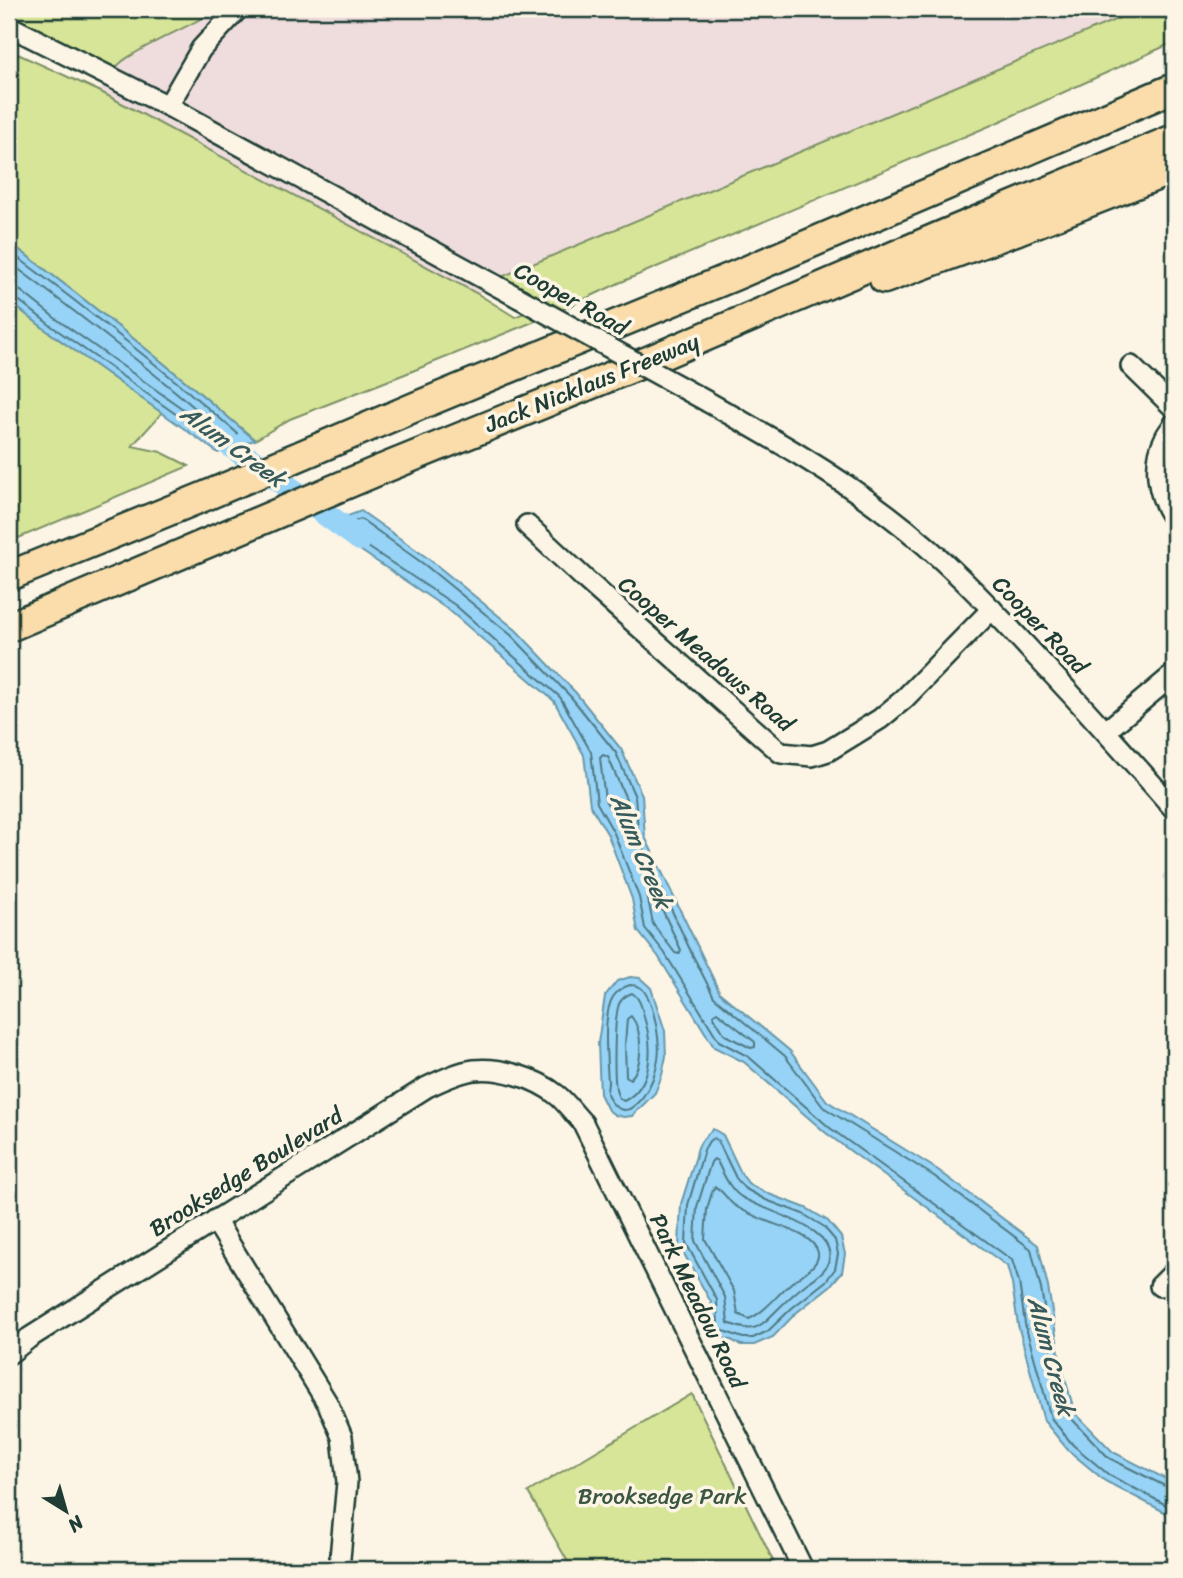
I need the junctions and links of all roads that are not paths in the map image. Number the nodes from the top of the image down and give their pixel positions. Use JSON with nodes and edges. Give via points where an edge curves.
{"nodes":[{"id":1,"x":238,"y":9,"type":"edge"},
{"id":2,"x":9,"y":26,"type":"edge"},
{"id":3,"x":1174,"y":70,"type":"edge"},
{"id":4,"x":1174,"y":88,"type":"edge"},
{"id":5,"x":168,"y":106,"type":"junction"},
{"id":6,"x":1174,"y":139,"type":"edge"},
{"id":7,"x":1174,"y":169,"type":"edge"},
{"id":8,"x":939,"y":189,"type":"junction"},
{"id":9,"x":708,"y":335,"type":"junction"},
{"id":10,"x":1131,"y":366,"type":"dead end"},
{"id":11,"x":1174,"y":408,"type":"edge"},
{"id":12,"x":1174,"y":424,"type":"edge"},
{"id":13,"x":1174,"y":519,"type":"edge"},
{"id":14,"x":527,"y":525,"type":"dead end"},
{"id":15,"x":9,"y":576,"type":"edge"},
{"id":16,"x":992,"y":609,"type":"junction"},
{"id":17,"x":9,"y":627,"type":"edge"},
{"id":18,"x":1174,"y":674,"type":"edge"},
{"id":19,"x":1106,"y":731,"type":"junction"},
{"id":20,"x":1174,"y":809,"type":"edge"},
{"id":21,"x":523,"y":1076,"type":"joint"},
{"id":22,"x":215,"y":1220,"type":"junction"},
{"id":23,"x":1174,"y":1272,"type":"edge"},
{"id":24,"x":1160,"y":1286,"type":"dead end"},
{"id":25,"x":9,"y":1354,"type":"edge"},
{"id":26,"x":338,"y":1569,"type":"edge"},
{"id":27,"x":803,"y":1569,"type":"edge"}],
"edges":[{"from":1,"to":5,"type":"street","via":[[201,49]]},
{"from":2,"to":5,"type":"street","name":"Cooper Road"},
{"from":3,"to":8,"type":"highway"},
{"from":4,"to":8,"type":"highway","name":"Jack Nicklaus Freeway"},
{"from":5,"to":16,"type":"street","name":"Cooper Road","bridge":true,"via":[[779,442],[888,515]]},
{"from":6,"to":9,"type":"highway","name":"Jack Nicklaus Freeway"},
{"from":7,"to":9,"type":"highway","via":[[868,285]]},
{"from":8,"to":15,"type":"highway","name":"Jack Nicklaus Freeway"},
{"from":9,"to":17,"type":"highway","name":"Jack Nicklaus Freeway"},
{"from":10,"to":11,"type":"street"},
{"from":12,"to":13,"type":"street","via":[[1164,439],[1157,468],[1161,492]]},
{"from":14,"to":16,"type":"street","name":"Cooper Meadows Road","via":[[781,753],[812,756],[828,751],[880,719]]},
{"from":16,"to":19,"type":"street","name":"Cooper Road"},
{"from":18,"to":19,"type":"street"},
{"from":19,"to":20,"type":"street","name":"Cooper Road"},
{"from":21,"to":22,"type":"street","name":"Brooksedge Boulevard","via":[[474,1070],[427,1087]]},
{"from":21,"to":27,"type":"street","name":"Park Meadow Road","via":[[557,1094],[583,1124]]},
{"from":22,"to":25,"type":"street","name":"Brooksedge Boulevard"},
{"from":22,"to":26,"type":"street","via":[[328,1404],[342,1437],[347,1482]]},
{"from":23,"to":24,"type":"street"}]}
